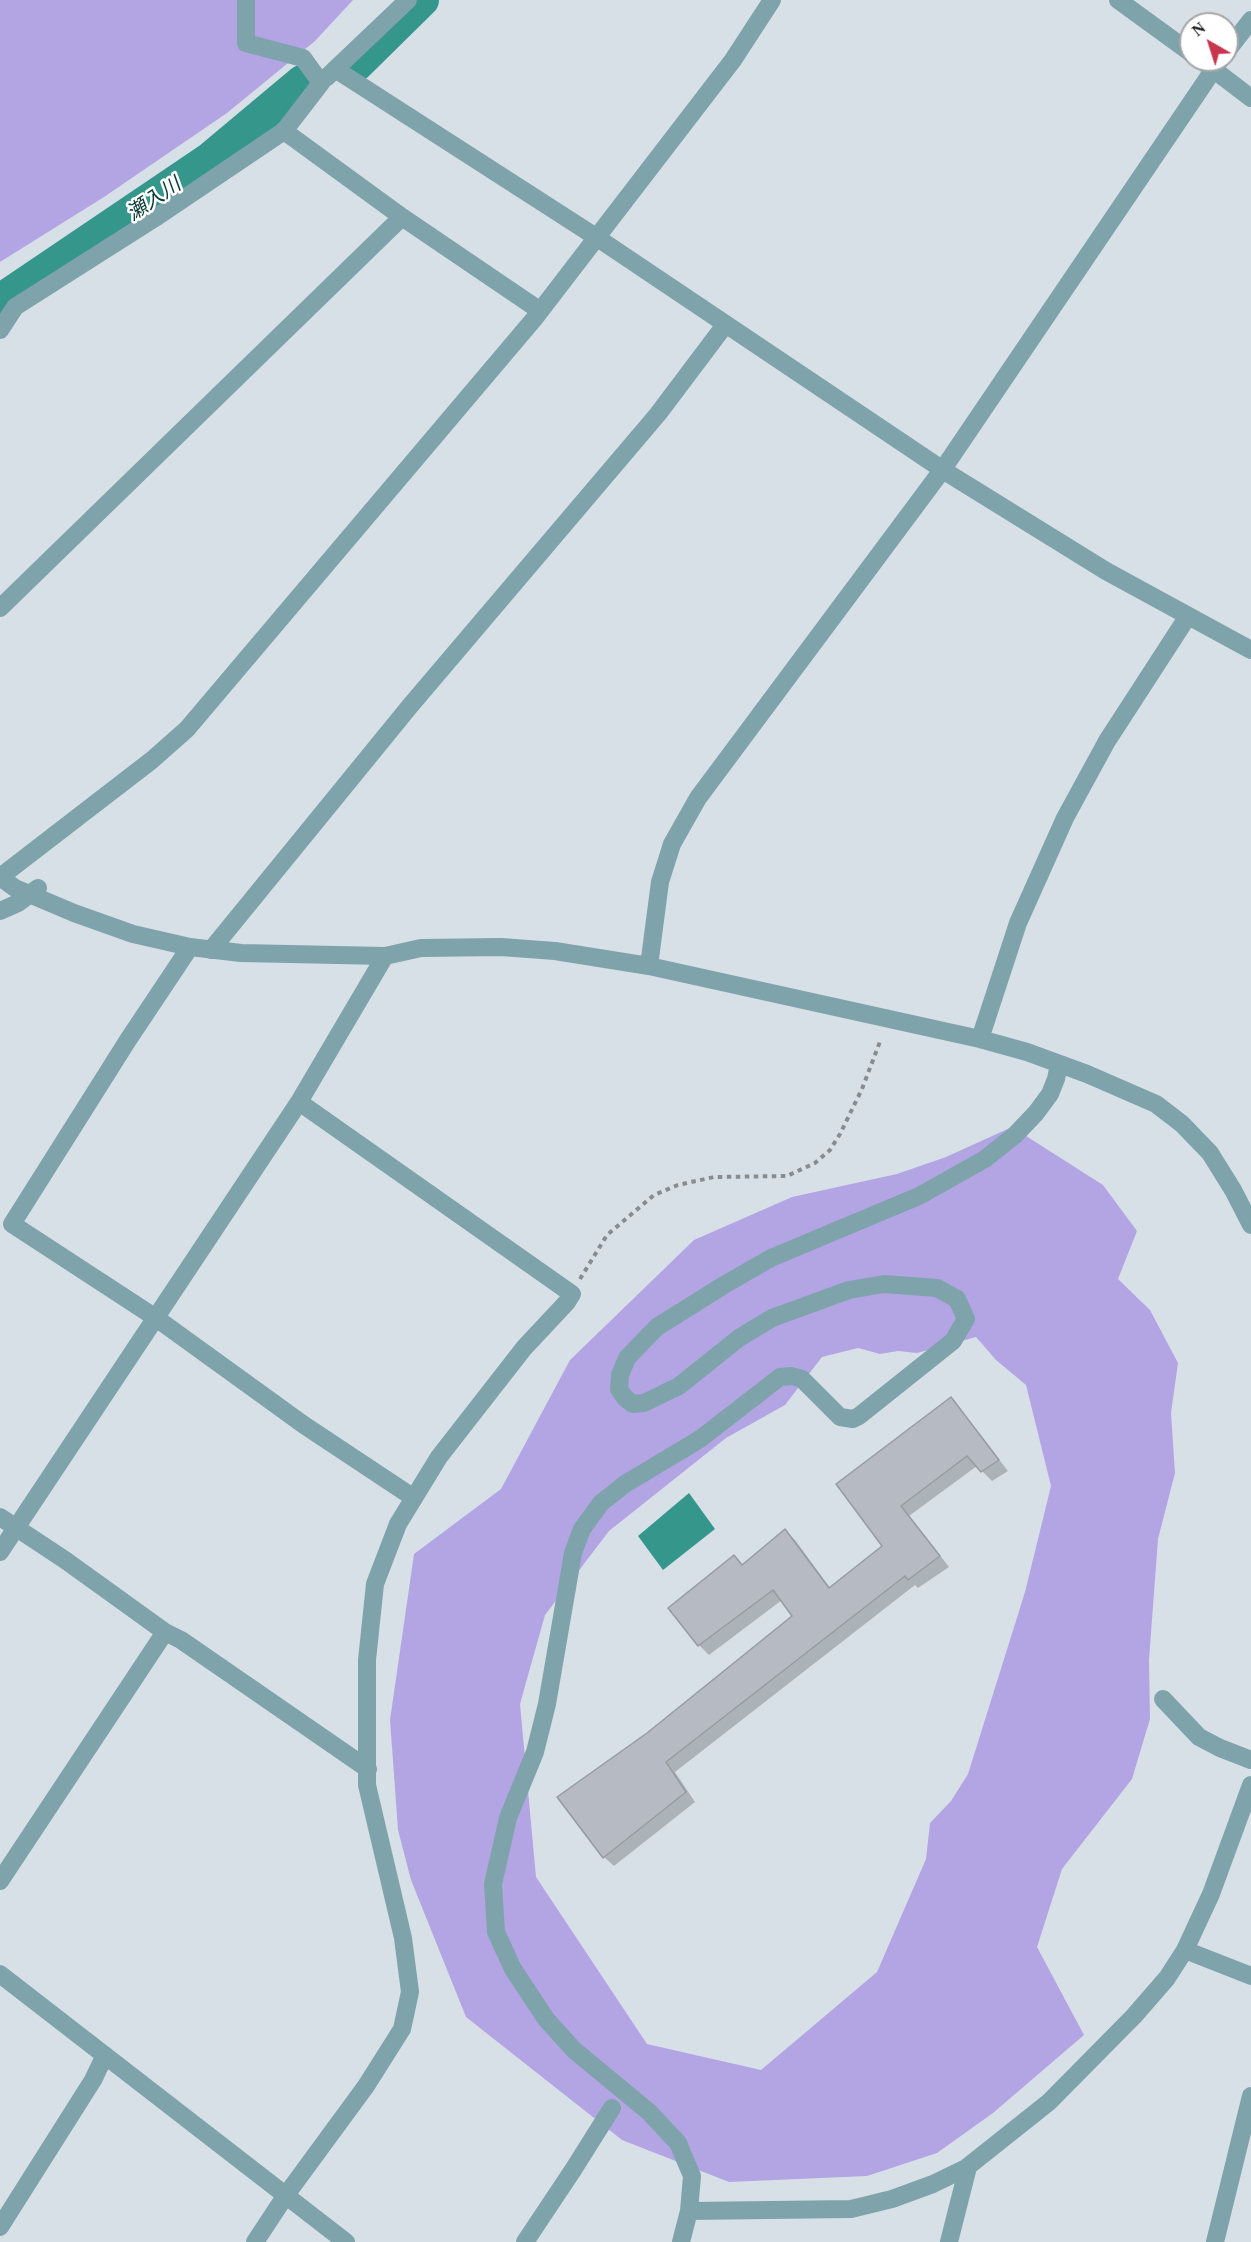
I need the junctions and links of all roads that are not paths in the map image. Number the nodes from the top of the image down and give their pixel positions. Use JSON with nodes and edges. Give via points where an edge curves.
{"nodes":[{"id":1,"x":246,"y":0,"type":"edge"},
{"id":2,"x":408,"y":0,"type":"edge"},
{"id":3,"x":772,"y":0,"type":"edge"},
{"id":4,"x":1118,"y":0,"type":"edge"},
{"id":5,"x":1251,"y":20,"type":"edge"},
{"id":6,"x":1239,"y":36,"type":"edge"},
{"id":7,"x":1179,"y":44,"type":"edge"},
{"id":8,"x":335,"y":69,"type":"junction"},
{"id":9,"x":1206,"y":72,"type":"edge"},
{"id":10,"x":1222,"y":72,"type":"edge"},
{"id":11,"x":321,"y":83,"type":"junction"},
{"id":12,"x":1251,"y":98,"type":"edge"},
{"id":13,"x":284,"y":131,"type":"junction"},
{"id":14,"x":402,"y":217,"type":"junction"},
{"id":15,"x":596,"y":237,"type":"junction"},
{"id":16,"x":539,"y":310,"type":"junction"},
{"id":17,"x":725,"y":325,"type":"junction"},
{"id":18,"x":0,"y":330,"type":"edge"},
{"id":19,"x":943,"y":469,"type":"junction"},
{"id":20,"x":0,"y":608,"type":"edge"},
{"id":21,"x":1188,"y":616,"type":"junction"},
{"id":22,"x":1251,"y":650,"type":"edge"},
{"id":23,"x":0,"y":877,"type":"edge"},
{"id":24,"x":35,"y":890,"type":"junction"},
{"id":25,"x":0,"y":911,"type":"edge"},
{"id":26,"x":190,"y":947,"type":"junction"},
{"id":27,"x":211,"y":950,"type":"junction"},
{"id":28,"x":385,"y":956,"type":"junction"},
{"id":29,"x":649,"y":966,"type":"junction"},
{"id":30,"x":980,"y":1039,"type":"junction"},
{"id":31,"x":1059,"y":1064,"type":"junction"},
{"id":32,"x":299,"y":1102,"type":"junction"},
{"id":33,"x":1251,"y":1225,"type":"edge"},
{"id":34,"x":156,"y":1318,"type":"junction"},
{"id":35,"x":414,"y":1498,"type":"junction"},
{"id":36,"x":0,"y":1517,"type":"edge"},
{"id":37,"x":16,"y":1528,"type":"junction"},
{"id":38,"x":0,"y":1552,"type":"edge"},
{"id":39,"x":165,"y":1632,"type":"junction"},
{"id":40,"x":1163,"y":1699,"type":"dead end"},
{"id":41,"x":1251,"y":1760,"type":"edge"},
{"id":42,"x":368,"y":1769,"type":"junction"},
{"id":43,"x":1251,"y":1785,"type":"edge"},
{"id":44,"x":0,"y":1881,"type":"edge"},
{"id":45,"x":1185,"y":1950,"type":"junction"},
{"id":46,"x":0,"y":1974,"type":"edge"},
{"id":47,"x":1251,"y":1976,"type":"edge"},
{"id":48,"x":105,"y":2055,"type":"junction"},
{"id":49,"x":1251,"y":2097,"type":"edge"},
{"id":50,"x":612,"y":2108,"type":"dead end"},
{"id":51,"x":968,"y":2167,"type":"junction"},
{"id":52,"x":286,"y":2195,"type":"junction"},
{"id":53,"x":689,"y":2211,"type":"junction"},
{"id":54,"x":0,"y":2227,"type":"edge"},
{"id":55,"x":255,"y":2242,"type":"edge"},
{"id":56,"x":346,"y":2242,"type":"edge"},
{"id":57,"x":525,"y":2242,"type":"edge"},
{"id":58,"x":681,"y":2242,"type":"edge"},
{"id":59,"x":949,"y":2242,"type":"edge"},
{"id":60,"x":1215,"y":2242,"type":"edge"}],
"edges":[{"from":1,"to":11,"type":"street","via":[[246,43],[303,58]]},
{"from":2,"to":8,"type":"street"},
{"from":3,"to":15,"type":"street","via":[[733,60]]},
{"from":4,"to":7,"type":"street"},
{"from":5,"to":6,"type":"street"},
{"from":8,"to":11,"type":"street"},
{"from":8,"to":15,"type":"street"},
{"from":9,"to":19,"type":"street"},
{"from":10,"to":12,"type":"street"},
{"from":11,"to":13,"type":"street"},
{"from":13,"to":14,"type":"street"},
{"from":13,"to":18,"type":"street","via":[[15,307]]},
{"from":14,"to":16,"type":"street"},
{"from":14,"to":20,"type":"street"},
{"from":15,"to":16,"type":"street"},
{"from":15,"to":17,"type":"street"},
{"from":16,"to":23,"type":"street","via":[[187,729]]},
{"from":17,"to":19,"type":"street"},
{"from":17,"to":27,"type":"street","via":[[658,414],[410,706]]},
{"from":19,"to":21,"type":"street","via":[[1106,572]]},
{"from":19,"to":29,"type":"street","via":[[698,798],[672,844],[660,882]]},
{"from":21,"to":22,"type":"street"},
{"from":21,"to":30,"type":"street","via":[[1107,741],[1065,818],[1018,923]]},
{"from":23,"to":24,"type":"street","via":[[15,888]]},
{"from":24,"to":25,"type":"street"},
{"from":24,"to":26,"type":"street","via":[[133,934]]},
{"from":26,"to":27,"type":"street"},
{"from":26,"to":34,"type":"street","via":[[12,1224]]},
{"from":27,"to":28,"type":"street"},
{"from":28,"to":29,"type":"street","via":[[421,948],[501,947]]},
{"from":28,"to":32,"type":"street"},
{"from":29,"to":30,"type":"street"},
{"from":30,"to":31,"type":"street"},
{"from":31,"to":33,"type":"street","via":[[1156,1104],[1182,1124],[1210,1153]]},
{"from":31,"to":53,"type":"street","via":[[1050,1094],[1036,1113],[986,1160],[919,1196],[771,1258],[714,1290],[657,1327],[627,1358],[620,1375],[619,1389],[624,1398],[633,1404],[644,1403],[679,1386],[739,1338],[772,1318],[849,1290],[884,1284],[937,1288],[957,1299],[966,1319],[953,1341],[853,1419],[840,1417],[802,1379],[780,1377],[700,1439],[601,1503],[582,1529],[573,1553],[547,1704],[535,1752],[508,1818],[493,1884],[496,1932],[513,1969],[553,2027],[678,2143],[692,2176]]},
{"from":32,"to":34,"type":"street"},
{"from":32,"to":35,"type":"street","via":[[572,1294],[524,1348],[439,1457]]},
{"from":34,"to":35,"type":"street","via":[[304,1425]]},
{"from":34,"to":37,"type":"street"},
{"from":35,"to":42,"type":"street","via":[[398,1524],[375,1584],[367,1660]]},
{"from":36,"to":37,"type":"street"},
{"from":37,"to":38,"type":"street"},
{"from":37,"to":39,"type":"street"},
{"from":39,"to":42,"type":"street"},
{"from":39,"to":44,"type":"street"},
{"from":40,"to":41,"type":"street","via":[[1199,1737]]},
{"from":42,"to":52,"type":"street","via":[[367,1785],[403,1938],[410,1992],[402,2029],[366,2086]]},
{"from":43,"to":45,"type":"street","via":[[1211,1894]]},
{"from":45,"to":47,"type":"street"},
{"from":45,"to":51,"type":"street","via":[[1134,2016],[1048,2102]]},
{"from":46,"to":48,"type":"street"},
{"from":48,"to":52,"type":"street"},
{"from":48,"to":54,"type":"street"},
{"from":49,"to":60,"type":"street"},
{"from":50,"to":57,"type":"street"},
{"from":51,"to":53,"type":"street","via":[[892,2199],[851,2209]]},
{"from":51,"to":59,"type":"street"},
{"from":52,"to":55,"type":"street"},
{"from":52,"to":56,"type":"street"},
{"from":53,"to":58,"type":"street"}]}
